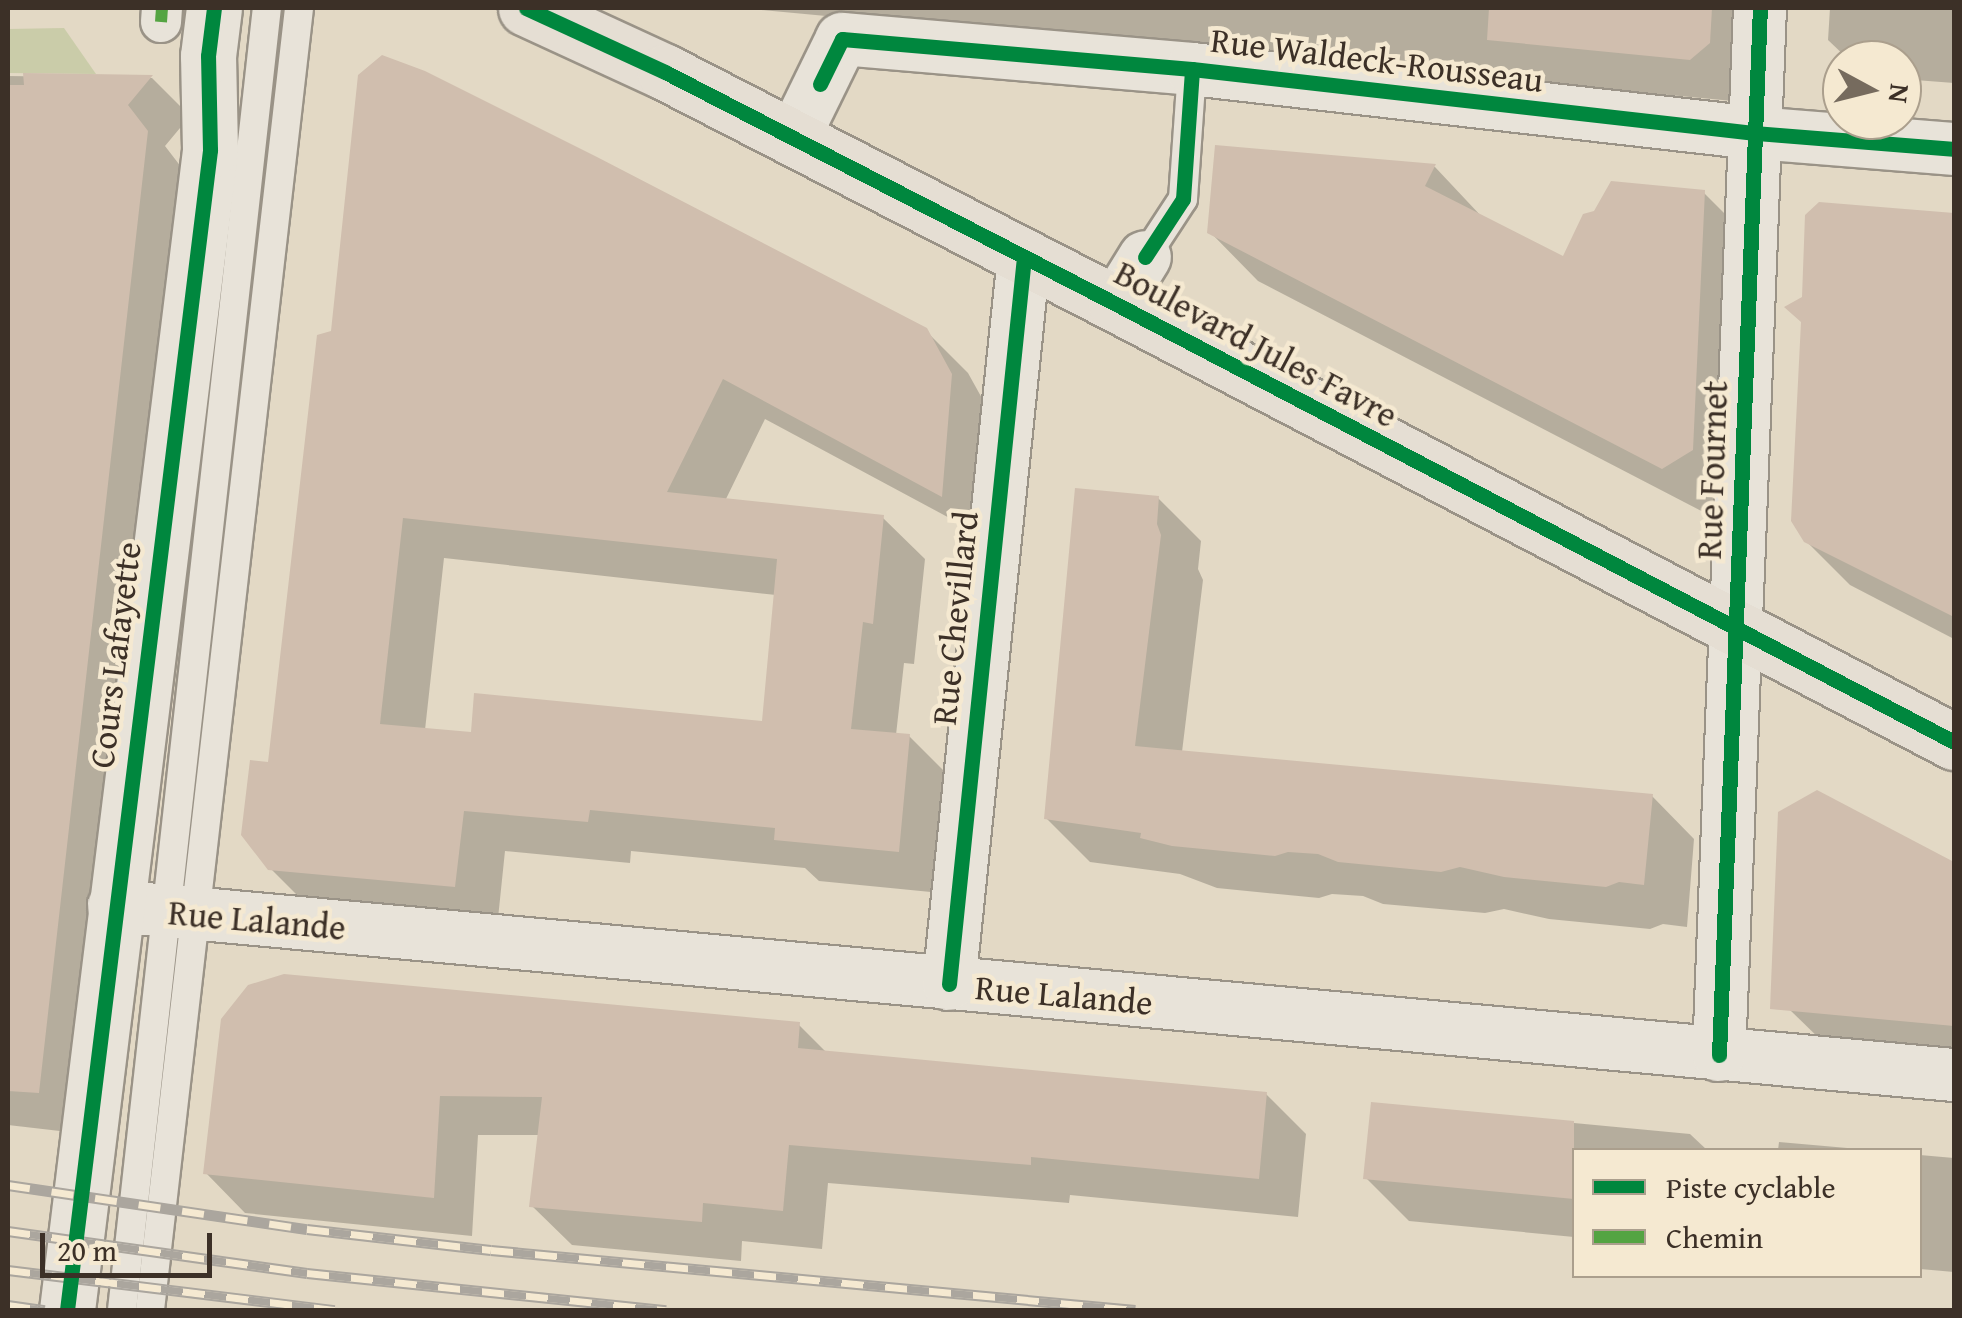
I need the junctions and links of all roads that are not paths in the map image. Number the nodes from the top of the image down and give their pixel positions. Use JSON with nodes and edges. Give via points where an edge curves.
{"nodes":[{"id":1,"x":214,"y":8,"type":"edge"},
{"id":2,"x":268,"y":8,"type":"edge"},
{"id":3,"x":299,"y":8,"type":"edge"},
{"id":4,"x":526,"y":8,"type":"edge"},
{"id":5,"x":1760,"y":8,"type":"edge"},
{"id":6,"x":1192,"y":69,"type":"junction"},
{"id":7,"x":1755,"y":133,"type":"junction"},
{"id":8,"x":793,"y":139,"type":"junction"},
{"id":9,"x":1954,"y":150,"type":"edge"},
{"id":10,"x":1024,"y":258,"type":"junction"},
{"id":11,"x":1145,"y":258,"type":"joint"},
{"id":12,"x":1116,"y":304,"type":"junction"},
{"id":13,"x":1735,"y":627,"type":"junction"},
{"id":14,"x":1954,"y":742,"type":"edge"},
{"id":15,"x":114,"y":906,"type":"junction"},
{"id":16,"x":183,"y":914,"type":"junction"},
{"id":17,"x":949,"y":984,"type":"junction"},
{"id":18,"x":1720,"y":1055,"type":"junction"},
{"id":19,"x":1954,"y":1075,"type":"edge"},
{"id":20,"x":67,"y":1310,"type":"edge"},
{"id":21,"x":122,"y":1310,"type":"edge"},
{"id":22,"x":150,"y":1310,"type":"edge"}],
"edges":[{"from":1,"to":15,"type":"main road","name":"Cours Lafayette","via":[[210,150]]},
{"from":2,"to":16,"type":"lane"},
{"from":3,"to":16,"type":"lane"},
{"from":4,"to":8,"type":"main road","name":"Boulevard Jules Favre"},
{"from":5,"to":7,"type":"street","name":"Rue Fournet"},
{"from":6,"to":7,"type":"street","name":"Rue Waldeck-Rousseau"},
{"from":6,"to":8,"type":"street","name":"Rue Waldeck-Rousseau","via":[[842,38]]},
{"from":6,"to":11,"type":"lane","via":[[1183,199]]},
{"from":7,"to":9,"type":"street","name":"Rue Waldeck-Rousseau"},
{"from":7,"to":13,"type":"street","name":"Rue Fournet"},
{"from":8,"to":10,"type":"main road","name":"Boulevard Jules Favre"},
{"from":10,"to":12,"type":"main road","name":"Boulevard Jules Favre"},
{"from":10,"to":17,"type":"street","name":"Rue Chevillard"},
{"from":11,"to":12,"type":"street"},
{"from":12,"to":13,"type":"main road","name":"Boulevard Jules Favre"},
{"from":13,"to":14,"type":"main road","name":"Boulevard Jules Favre"},
{"from":13,"to":18,"type":"street","name":"Rue Fournet"},
{"from":15,"to":16,"type":"street","name":"Rue Lalande"},
{"from":15,"to":20,"type":"main road","name":"Cours Lafayette"},
{"from":16,"to":17,"type":"street","name":"Rue Lalande"},
{"from":16,"to":21,"type":"lane"},
{"from":16,"to":22,"type":"lane"},
{"from":17,"to":18,"type":"street","name":"Rue Lalande"},
{"from":18,"to":19,"type":"street","name":"Rue Lalande"}]}
